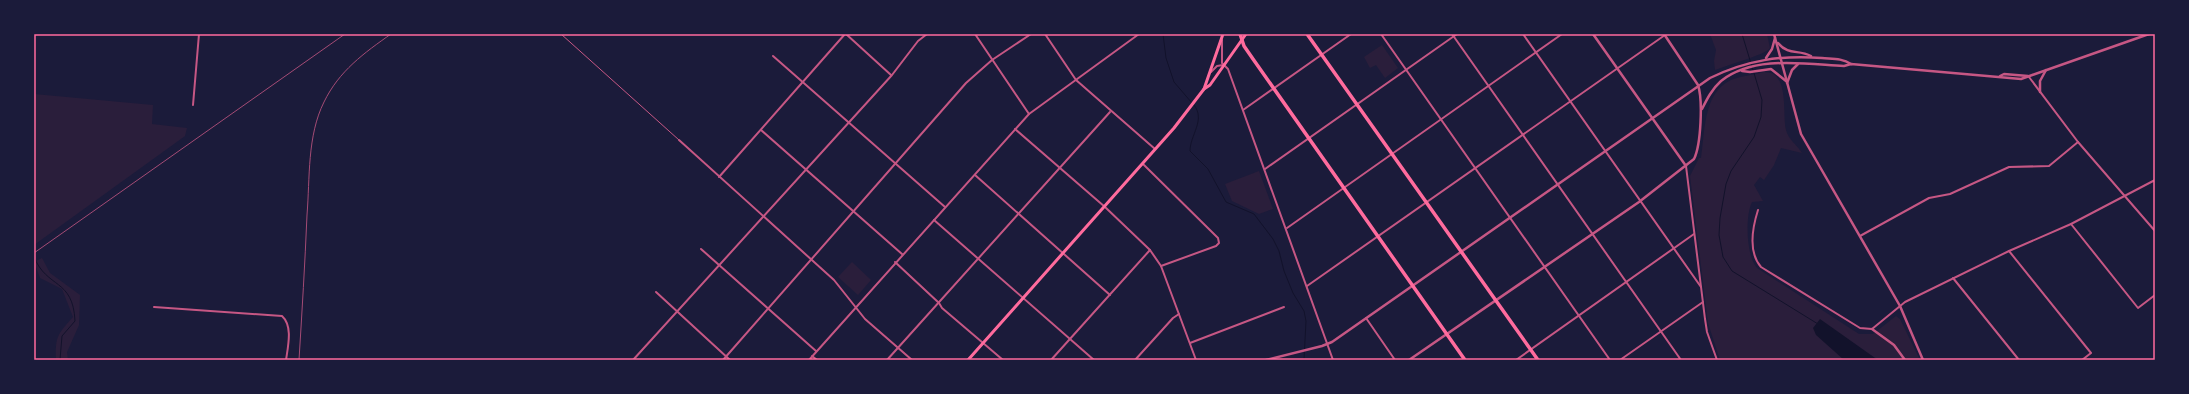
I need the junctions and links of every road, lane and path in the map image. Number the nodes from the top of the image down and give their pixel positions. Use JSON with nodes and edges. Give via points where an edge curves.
{"nodes":[{"id":1,"x":199,"y":34,"type":"edge"},
{"id":2,"x":561,"y":34,"type":"edge"},
{"id":3,"x":845,"y":34,"type":"edge"},
{"id":4,"x":927,"y":34,"type":"edge"},
{"id":5,"x":975,"y":34,"type":"edge"},
{"id":6,"x":1031,"y":34,"type":"edge"},
{"id":7,"x":1045,"y":34,"type":"edge"},
{"id":8,"x":1139,"y":34,"type":"edge"},
{"id":9,"x":1240,"y":34,"type":"edge"},
{"id":10,"x":1246,"y":34,"type":"edge"},
{"id":11,"x":1307,"y":34,"type":"edge"},
{"id":12,"x":1351,"y":34,"type":"edge"},
{"id":13,"x":1381,"y":34,"type":"edge"},
{"id":14,"x":1457,"y":34,"type":"edge"},
{"id":15,"x":1522,"y":34,"type":"edge"},
{"id":16,"x":1562,"y":34,"type":"edge"},
{"id":17,"x":1593,"y":34,"type":"edge"},
{"id":18,"x":1665,"y":34,"type":"edge"},
{"id":19,"x":2150,"y":34,"type":"edge"},
{"id":20,"x":1223,"y":35,"type":"edge"},
{"id":21,"x":1453,"y":35,"type":"edge"},
{"id":22,"x":1775,"y":36,"type":"edge"},
{"id":23,"x":1242,"y":40,"type":"junction"},
{"id":24,"x":1776,"y":42,"type":"junction"},
{"id":25,"x":1536,"y":52,"type":"junction"},
{"id":26,"x":1322,"y":55,"type":"junction"},
{"id":27,"x":773,"y":56,"type":"dead end"},
{"id":28,"x":1780,"y":57,"type":"junction"},
{"id":29,"x":1813,"y":58,"type":"junction"},
{"id":30,"x":1765,"y":59,"type":"junction"},
{"id":31,"x":992,"y":60,"type":"junction"},
{"id":32,"x":1782,"y":63,"type":"junction"},
{"id":33,"x":1799,"y":64,"type":"junction"},
{"id":34,"x":1851,"y":64,"type":"junction"},
{"id":35,"x":1225,"y":65,"type":"junction"},
{"id":36,"x":1617,"y":69,"type":"junction"},
{"id":37,"x":1406,"y":70,"type":"junction"},
{"id":38,"x":2046,"y":70,"type":"junction"},
{"id":39,"x":1742,"y":71,"type":"junction"},
{"id":40,"x":892,"y":75,"type":"junction"},
{"id":41,"x":2000,"y":77,"type":"junction"},
{"id":42,"x":2029,"y":77,"type":"junction"},
{"id":43,"x":1076,"y":80,"type":"junction"},
{"id":44,"x":1205,"y":80,"type":"junction"},
{"id":45,"x":802,"y":82,"type":"junction"},
{"id":46,"x":1787,"y":83,"type":"junction"},
{"id":47,"x":1698,"y":84,"type":"junction"},
{"id":48,"x":1488,"y":86,"type":"junction"},
{"id":49,"x":1274,"y":88,"type":"junction"},
{"id":50,"x":1204,"y":89,"type":"junction"},
{"id":51,"x":2040,"y":92,"type":"junction"},
{"id":52,"x":1570,"y":101,"type":"junction"},
{"id":53,"x":1357,"y":104,"type":"junction"},
{"id":54,"x":193,"y":106,"type":"dead end"},
{"id":55,"x":1243,"y":110,"type":"junction"},
{"id":56,"x":1702,"y":110,"type":"junction"},
{"id":57,"x":1110,"y":112,"type":"junction"},
{"id":58,"x":1029,"y":114,"type":"junction"},
{"id":59,"x":1652,"y":117,"type":"junction"},
{"id":60,"x":1441,"y":120,"type":"junction"},
{"id":61,"x":847,"y":123,"type":"junction"},
{"id":62,"x":1015,"y":129,"type":"junction"},
{"id":63,"x":761,"y":130,"type":"junction"},
{"id":64,"x":1522,"y":135,"type":"junction"},
{"id":65,"x":1310,"y":138,"type":"junction"},
{"id":66,"x":679,"y":140,"type":"joint"},
{"id":67,"x":2078,"y":142,"type":"junction"},
{"id":68,"x":1156,"y":150,"type":"junction"},
{"id":69,"x":1604,"y":150,"type":"junction"},
{"id":70,"x":1393,"y":153,"type":"junction"},
{"id":71,"x":1143,"y":164,"type":"junction"},
{"id":72,"x":896,"y":165,"type":"junction"},
{"id":73,"x":1686,"y":166,"type":"junction"},
{"id":74,"x":1475,"y":168,"type":"junction"},
{"id":75,"x":806,"y":169,"type":"junction"},
{"id":76,"x":1060,"y":169,"type":"junction"},
{"id":77,"x":1265,"y":170,"type":"junction"},
{"id":78,"x":975,"y":175,"type":"junction"},
{"id":79,"x":719,"y":177,"type":"junction"},
{"id":80,"x":2155,"y":180,"type":"edge"},
{"id":81,"x":1557,"y":184,"type":"junction"},
{"id":82,"x":1344,"y":187,"type":"junction"},
{"id":83,"x":2124,"y":195,"type":"junction"},
{"id":84,"x":1639,"y":202,"type":"junction"},
{"id":85,"x":1426,"y":203,"type":"junction"},
{"id":86,"x":1104,"y":207,"type":"junction"},
{"id":87,"x":945,"y":208,"type":"junction"},
{"id":88,"x":1758,"y":210,"type":"dead end"},
{"id":89,"x":854,"y":212,"type":"junction"},
{"id":90,"x":1018,"y":214,"type":"junction"},
{"id":91,"x":763,"y":216,"type":"junction"},
{"id":92,"x":1510,"y":218,"type":"junction"},
{"id":93,"x":934,"y":220,"type":"junction"},
{"id":94,"x":2071,"y":224,"type":"junction"},
{"id":95,"x":1287,"y":228,"type":"junction"},
{"id":96,"x":2155,"y":231,"type":"edge"},
{"id":97,"x":1593,"y":233,"type":"junction"},
{"id":98,"x":1694,"y":234,"type":"junction"},
{"id":99,"x":1860,"y":236,"type":"junction"},
{"id":100,"x":1379,"y":237,"type":"junction"},
{"id":101,"x":1674,"y":248,"type":"junction"},
{"id":102,"x":701,"y":249,"type":"dead end"},
{"id":103,"x":1150,"y":250,"type":"junction"},
{"id":104,"x":1461,"y":251,"type":"junction"},
{"id":105,"x":2009,"y":251,"type":"junction"},
{"id":106,"x":902,"y":254,"type":"junction"},
{"id":107,"x":1063,"y":254,"type":"junction"},
{"id":108,"x":812,"y":259,"type":"junction"},
{"id":109,"x":978,"y":259,"type":"junction"},
{"id":110,"x":895,"y":262,"type":"junction"},
{"id":111,"x":719,"y":265,"type":"junction"},
{"id":112,"x":1161,"y":266,"type":"junction"},
{"id":113,"x":1544,"y":266,"type":"junction"},
{"id":114,"x":1953,"y":278,"type":"junction"},
{"id":115,"x":1626,"y":282,"type":"junction"},
{"id":116,"x":1412,"y":285,"type":"junction"},
{"id":117,"x":1307,"y":286,"type":"junction"},
{"id":118,"x":1701,"y":287,"type":"junction"},
{"id":119,"x":656,"y":292,"type":"dead end"},
{"id":120,"x":1110,"y":295,"type":"junction"},
{"id":121,"x":2155,"y":295,"type":"edge"},
{"id":122,"x":1023,"y":298,"type":"junction"},
{"id":123,"x":1496,"y":300,"type":"junction"},
{"id":124,"x":1703,"y":302,"type":"junction"},
{"id":125,"x":939,"y":303,"type":"junction"},
{"id":126,"x":856,"y":306,"type":"junction"},
{"id":127,"x":1900,"y":306,"type":"junction"},
{"id":128,"x":154,"y":307,"type":"dead end"},
{"id":129,"x":1284,"y":307,"type":"dead end"},
{"id":130,"x":770,"y":309,"type":"junction"},
{"id":131,"x":678,"y":311,"type":"junction"},
{"id":132,"x":1179,"y":314,"type":"junction"},
{"id":133,"x":1579,"y":315,"type":"junction"},
{"id":134,"x":1366,"y":318,"type":"junction"},
{"id":135,"x":1872,"y":329,"type":"junction"},
{"id":136,"x":1661,"y":332,"type":"junction"},
{"id":137,"x":1447,"y":334,"type":"junction"},
{"id":138,"x":1070,"y":338,"type":"junction"},
{"id":139,"x":983,"y":342,"type":"junction"},
{"id":140,"x":1190,"y":342,"type":"junction"},
{"id":141,"x":1327,"y":344,"type":"junction"},
{"id":142,"x":898,"y":348,"type":"junction"},
{"id":143,"x":1530,"y":350,"type":"junction"},
{"id":144,"x":816,"y":351,"type":"junction"},
{"id":145,"x":812,"y":356,"type":"junction"},
{"id":146,"x":726,"y":357,"type":"junction"},
{"id":147,"x":286,"y":360,"type":"edge"},
{"id":148,"x":634,"y":360,"type":"edge"},
{"id":149,"x":724,"y":360,"type":"edge"},
{"id":150,"x":730,"y":360,"type":"edge"},
{"id":151,"x":809,"y":360,"type":"edge"},
{"id":152,"x":818,"y":360,"type":"edge"},
{"id":153,"x":887,"y":360,"type":"edge"},
{"id":154,"x":912,"y":360,"type":"edge"},
{"id":155,"x":968,"y":360,"type":"edge"},
{"id":156,"x":1003,"y":360,"type":"edge"},
{"id":157,"x":1051,"y":360,"type":"edge"},
{"id":158,"x":1094,"y":360,"type":"edge"},
{"id":159,"x":1135,"y":360,"type":"edge"},
{"id":160,"x":1196,"y":360,"type":"edge"},
{"id":161,"x":1266,"y":360,"type":"edge"},
{"id":162,"x":1333,"y":360,"type":"edge"},
{"id":163,"x":1395,"y":360,"type":"edge"},
{"id":164,"x":1409,"y":360,"type":"edge"},
{"id":165,"x":1465,"y":360,"type":"edge"},
{"id":166,"x":1516,"y":360,"type":"edge"},
{"id":167,"x":1538,"y":360,"type":"edge"},
{"id":168,"x":1610,"y":360,"type":"edge"},
{"id":169,"x":1620,"y":360,"type":"edge"},
{"id":170,"x":1681,"y":360,"type":"edge"},
{"id":171,"x":1717,"y":360,"type":"edge"},
{"id":172,"x":1905,"y":360,"type":"edge"},
{"id":173,"x":1923,"y":360,"type":"edge"},
{"id":174,"x":2020,"y":360,"type":"edge"},
{"id":175,"x":2082,"y":360,"type":"edge"}],
"edges":[{"from":1,"to":54,"type":"street"},
{"from":2,"to":66,"type":"lane"},
{"from":3,"to":40,"type":"street"},
{"from":3,"to":45,"type":"street"},
{"from":4,"to":40,"type":"street","via":[[918,41]]},
{"from":5,"to":31,"type":"street"},
{"from":6,"to":31,"type":"street"},
{"from":7,"to":43,"type":"street"},
{"from":8,"to":43,"type":"street"},
{"from":9,"to":23,"type":"main road"},
{"from":10,"to":23,"type":"main road"},
{"from":11,"to":26,"type":"main road"},
{"from":12,"to":26,"type":"street"},
{"from":13,"to":37,"type":"street"},
{"from":14,"to":21,"type":"street"},
{"from":15,"to":25,"type":"street"},
{"from":16,"to":25,"type":"street"},
{"from":17,"to":36,"type":"street"},
{"from":18,"to":36,"type":"street"},
{"from":18,"to":47,"type":"street"},
{"from":19,"to":38,"type":"street"},
{"from":20,"to":35,"type":"street","via":[[1221,58]]},
{"from":20,"to":44,"type":"main road"},
{"from":21,"to":37,"type":"street"},
{"from":21,"to":48,"type":"street"},
{"from":22,"to":24,"type":"street"},
{"from":22,"to":30,"type":"street","via":[[1772,51]]},
{"from":23,"to":35,"type":"main road"},
{"from":23,"to":49,"type":"main road"},
{"from":24,"to":28,"type":"street"},
{"from":24,"to":29,"type":"street","via":[[1787,52],[1806,54]]},
{"from":25,"to":48,"type":"street"},
{"from":25,"to":52,"type":"street"},
{"from":26,"to":49,"type":"street"},
{"from":26,"to":53,"type":"main road"},
{"from":27,"to":45,"type":"street"},
{"from":28,"to":29,"type":"street"},
{"from":28,"to":30,"type":"street"},
{"from":28,"to":32,"type":"street"},
{"from":29,"to":34,"type":"street","via":[[1845,60]]},
{"from":30,"to":47,"type":"street","via":[[1726,70]]},
{"from":31,"to":58,"type":"street"},
{"from":31,"to":72,"type":"street","via":[[966,83]]},
{"from":32,"to":33,"type":"street"},
{"from":32,"to":39,"type":"street"},
{"from":32,"to":46,"type":"street"},
{"from":33,"to":34,"type":"street"},
{"from":33,"to":46,"type":"street","via":[[1792,70]]},
{"from":34,"to":41,"type":"street"},
{"from":35,"to":44,"type":"street","via":[[1216,67]]},
{"from":35,"to":50,"type":"main road"},
{"from":35,"to":55,"type":"street"},
{"from":36,"to":52,"type":"street"},
{"from":36,"to":59,"type":"street"},
{"from":37,"to":53,"type":"street"},
{"from":37,"to":60,"type":"street"},
{"from":38,"to":42,"type":"street"},
{"from":38,"to":51,"type":"street","via":[[2040,80]]},
{"from":39,"to":46,"type":"street","via":[[1774,70]]},
{"from":39,"to":56,"type":"street","via":[[1716,86]]},
{"from":40,"to":61,"type":"street"},
{"from":41,"to":42,"type":"street","via":[[2017,80]]},
{"from":41,"to":42,"type":"street","via":[[2004,74]]},
{"from":42,"to":51,"type":"street"},
{"from":43,"to":57,"type":"street"},
{"from":43,"to":58,"type":"street"},
{"from":44,"to":50,"type":"main road"},
{"from":45,"to":61,"type":"street"},
{"from":45,"to":63,"type":"street"},
{"from":46,"to":99,"type":"street","via":[[1801,134]]},
{"from":47,"to":56,"type":"street"},
{"from":47,"to":59,"type":"street"},
{"from":48,"to":60,"type":"street"},
{"from":48,"to":64,"type":"street"},
{"from":49,"to":55,"type":"street"},
{"from":49,"to":65,"type":"main road"},
{"from":50,"to":68,"type":"main road"},
{"from":51,"to":67,"type":"street"},
{"from":52,"to":64,"type":"street"},
{"from":52,"to":69,"type":"street"},
{"from":53,"to":65,"type":"street"},
{"from":53,"to":70,"type":"main road"},
{"from":55,"to":77,"type":"street"},
{"from":56,"to":73,"type":"street","via":[[1696,155]]},
{"from":57,"to":68,"type":"street"},
{"from":57,"to":76,"type":"street"},
{"from":58,"to":62,"type":"street"},
{"from":59,"to":69,"type":"street"},
{"from":59,"to":73,"type":"street"},
{"from":60,"to":70,"type":"street"},
{"from":60,"to":74,"type":"street"},
{"from":61,"to":72,"type":"street"},
{"from":61,"to":75,"type":"street"},
{"from":62,"to":76,"type":"street"},
{"from":62,"to":78,"type":"street"},
{"from":63,"to":75,"type":"street"},
{"from":63,"to":79,"type":"street"},
{"from":64,"to":74,"type":"street"},
{"from":64,"to":81,"type":"street"},
{"from":65,"to":77,"type":"street"},
{"from":65,"to":82,"type":"main road"},
{"from":66,"to":79,"type":"street"},
{"from":67,"to":83,"type":"street"},
{"from":67,"to":99,"type":"street","via":[[2049,166],[2009,167],[1950,194],[1929,198]]},
{"from":68,"to":71,"type":"main road"},
{"from":69,"to":81,"type":"street"},
{"from":69,"to":84,"type":"street"},
{"from":70,"to":82,"type":"street"},
{"from":70,"to":85,"type":"main road"},
{"from":71,"to":86,"type":"main road"},
{"from":71,"to":112,"type":"street","via":[[1218,238],[1219,243]]},
{"from":72,"to":87,"type":"street"},
{"from":72,"to":89,"type":"street"},
{"from":73,"to":84,"type":"street"},
{"from":73,"to":98,"type":"street"},
{"from":74,"to":85,"type":"street"},
{"from":74,"to":92,"type":"street"},
{"from":75,"to":89,"type":"street"},
{"from":75,"to":91,"type":"street"},
{"from":76,"to":86,"type":"street"},
{"from":76,"to":90,"type":"street"},
{"from":77,"to":95,"type":"street"},
{"from":78,"to":87,"type":"street"},
{"from":78,"to":90,"type":"street"},
{"from":79,"to":91,"type":"street"},
{"from":80,"to":83,"type":"street"},
{"from":81,"to":92,"type":"street"},
{"from":81,"to":97,"type":"street"},
{"from":82,"to":95,"type":"street"},
{"from":82,"to":100,"type":"main road"},
{"from":83,"to":94,"type":"street"},
{"from":83,"to":96,"type":"street"},
{"from":84,"to":97,"type":"street"},
{"from":84,"to":101,"type":"street"},
{"from":85,"to":100,"type":"street"},
{"from":85,"to":104,"type":"main road"},
{"from":86,"to":103,"type":"street"},
{"from":86,"to":107,"type":"main road"},
{"from":87,"to":93,"type":"street"},
{"from":88,"to":135,"type":"street","via":[[1754,224],[1753,246],[1755,260],[1761,267],[1860,328]]},
{"from":89,"to":106,"type":"street"},
{"from":89,"to":108,"type":"street"},
{"from":90,"to":107,"type":"street"},
{"from":90,"to":109,"type":"street"},
{"from":91,"to":108,"type":"street"},
{"from":91,"to":111,"type":"street"},
{"from":92,"to":104,"type":"street"},
{"from":92,"to":113,"type":"street"},
{"from":93,"to":106,"type":"street"},
{"from":93,"to":109,"type":"street"},
{"from":94,"to":105,"type":"street"},
{"from":94,"to":121,"type":"street","via":[[2138,308]]},
{"from":95,"to":117,"type":"street"},
{"from":97,"to":113,"type":"street"},
{"from":97,"to":115,"type":"street"},
{"from":98,"to":101,"type":"street"},
{"from":98,"to":118,"type":"street"},
{"from":99,"to":127,"type":"street"},
{"from":100,"to":116,"type":"main road"},
{"from":100,"to":117,"type":"street"},
{"from":101,"to":115,"type":"street"},
{"from":101,"to":118,"type":"street"},
{"from":102,"to":111,"type":"street"},
{"from":103,"to":112,"type":"street"},
{"from":103,"to":120,"type":"street"},
{"from":104,"to":116,"type":"street"},
{"from":104,"to":123,"type":"main road"},
{"from":105,"to":114,"type":"street"},
{"from":105,"to":175,"type":"street","via":[[2091,353]]},
{"from":106,"to":110,"type":"street"},
{"from":107,"to":120,"type":"street"},
{"from":107,"to":122,"type":"main road"},
{"from":108,"to":126,"type":"street"},
{"from":108,"to":130,"type":"street"},
{"from":109,"to":122,"type":"street"},
{"from":109,"to":125,"type":"street"},
{"from":110,"to":125,"type":"street"},
{"from":110,"to":126,"type":"street"},
{"from":111,"to":130,"type":"street"},
{"from":111,"to":131,"type":"street"},
{"from":112,"to":132,"type":"street"},
{"from":113,"to":123,"type":"street"},
{"from":113,"to":133,"type":"street"},
{"from":114,"to":127,"type":"street"},
{"from":114,"to":174,"type":"street"},
{"from":115,"to":133,"type":"street"},
{"from":115,"to":136,"type":"street"},
{"from":116,"to":134,"type":"street"},
{"from":116,"to":137,"type":"main road"},
{"from":117,"to":141,"type":"street"},
{"from":118,"to":124,"type":"street"},
{"from":119,"to":131,"type":"street"},
{"from":120,"to":138,"type":"street"},
{"from":122,"to":138,"type":"street"},
{"from":122,"to":139,"type":"main road"},
{"from":123,"to":137,"type":"street"},
{"from":123,"to":143,"type":"main road"},
{"from":124,"to":136,"type":"street"},
{"from":124,"to":171,"type":"street","via":[[1707,332]]},
{"from":125,"to":139,"type":"street"},
{"from":125,"to":142,"type":"street"},
{"from":126,"to":142,"type":"street","via":[[865,318]]},
{"from":126,"to":144,"type":"street"},
{"from":127,"to":135,"type":"street"},
{"from":127,"to":173,"type":"street"},
{"from":128,"to":147,"type":"street","via":[[282,316],[287,320],[289,329]]},
{"from":129,"to":140,"type":"street"},
{"from":130,"to":144,"type":"street"},
{"from":130,"to":146,"type":"street"},
{"from":131,"to":146,"type":"street"},
{"from":131,"to":148,"type":"street"},
{"from":132,"to":140,"type":"street"},
{"from":132,"to":159,"type":"street"},
{"from":133,"to":143,"type":"street"},
{"from":133,"to":168,"type":"street"},
{"from":134,"to":141,"type":"street"},
{"from":134,"to":163,"type":"street"},
{"from":135,"to":172,"type":"street","via":[[1894,345]]},
{"from":136,"to":169,"type":"street"},
{"from":136,"to":170,"type":"street"},
{"from":137,"to":164,"type":"street"},
{"from":137,"to":165,"type":"main road"},
{"from":138,"to":157,"type":"street"},
{"from":138,"to":158,"type":"street"},
{"from":139,"to":155,"type":"main road"},
{"from":139,"to":156,"type":"street"},
{"from":140,"to":160,"type":"street"},
{"from":141,"to":161,"type":"street"},
{"from":141,"to":162,"type":"street"},
{"from":142,"to":153,"type":"street"},
{"from":142,"to":154,"type":"street"},
{"from":143,"to":166,"type":"street"},
{"from":143,"to":167,"type":"main road"},
{"from":144,"to":145,"type":"street"},
{"from":145,"to":151,"type":"street"},
{"from":145,"to":152,"type":"street"},
{"from":146,"to":149,"type":"street"},
{"from":146,"to":150,"type":"street"}]}
